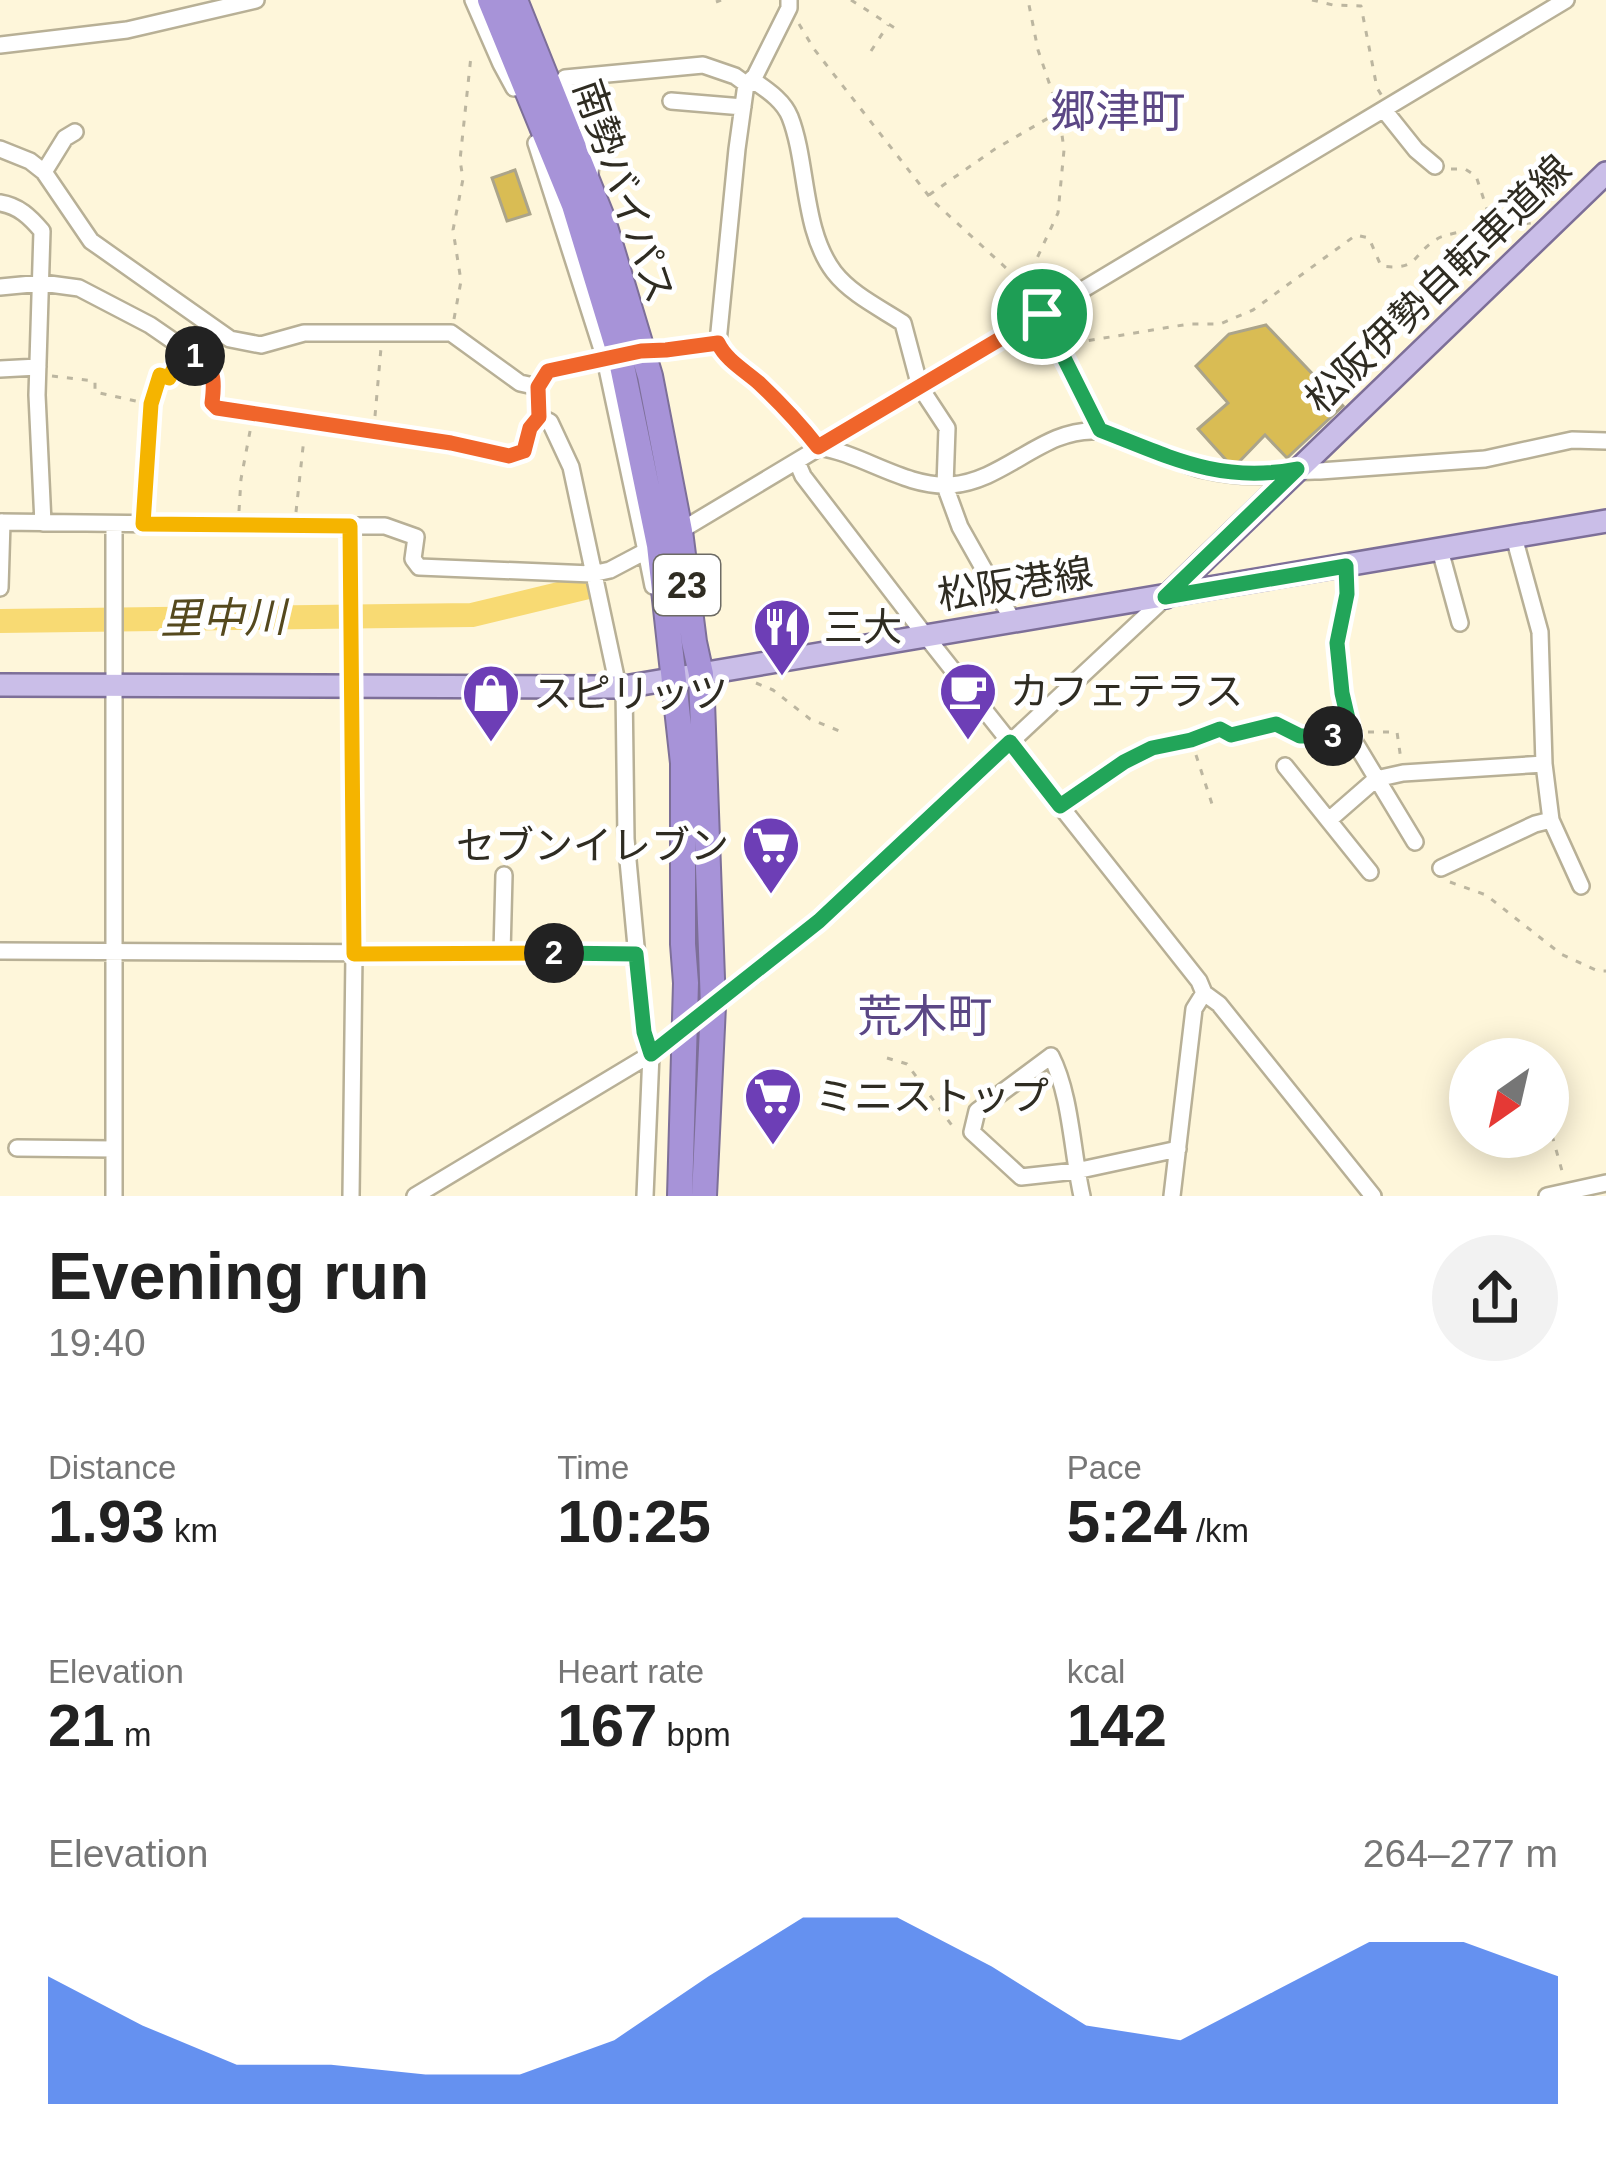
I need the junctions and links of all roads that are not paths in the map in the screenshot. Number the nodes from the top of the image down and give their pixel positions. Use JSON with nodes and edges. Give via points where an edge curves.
{"nodes":[{"id":1,"x":256,"y":0,"type":"edge"},
{"id":2,"x":472,"y":0,"type":"edge"},
{"id":3,"x":490,"y":0,"type":"edge"},
{"id":4,"x":515,"y":0,"type":"edge"},
{"id":5,"x":1566,"y":0,"type":"edge"},
{"id":6,"x":789,"y":4,"type":"edge"},
{"id":7,"x":0,"y":45,"type":"edge"},
{"id":8,"x":511,"y":69,"type":"junction"},
{"id":9,"x":746,"y":84,"type":"junction"},
{"id":10,"x":671,"y":100,"type":"dead end"},
{"id":11,"x":743,"y":107,"type":"junction"},
{"id":12,"x":1387,"y":109,"type":"junction"},
{"id":13,"x":75,"y":132,"type":"dead end"},
{"id":14,"x":0,"y":149,"type":"edge"},
{"id":15,"x":1436,"y":166,"type":"road end"},
{"id":16,"x":44,"y":172,"type":"junction"},
{"id":17,"x":589,"y":184,"type":"junction"},
{"id":18,"x":1601,"y":184,"type":"edge"},
{"id":19,"x":0,"y":203,"type":"edge"},
{"id":20,"x":42,"y":283,"type":"junction"},
{"id":21,"x":0,"y":287,"type":"edge"},
{"id":22,"x":718,"y":343,"type":"junction"},
{"id":23,"x":622,"y":355,"type":"junction"},
{"id":24,"x":0,"y":369,"type":"edge"},
{"id":25,"x":38,"y":370,"type":"junction"},
{"id":26,"x":538,"y":387,"type":"junction"},
{"id":27,"x":920,"y":387,"type":"junction"},
{"id":28,"x":539,"y":417,"type":"junction"},
{"id":29,"x":1606,"y":441,"type":"edge"},
{"id":30,"x":818,"y":447,"type":"junction"},
{"id":31,"x":797,"y":462,"type":"junction"},
{"id":32,"x":1297,"y":469,"type":"junction"},
{"id":33,"x":946,"y":485,"type":"junction"},
{"id":34,"x":1606,"y":521,"type":"edge"},
{"id":35,"x":1,"y":522,"type":"edge"},
{"id":36,"x":43,"y":523,"type":"junction"},
{"id":37,"x":114,"y":524,"type":"junction"},
{"id":38,"x":350,"y":526,"type":"junction"},
{"id":39,"x":680,"y":531,"type":"junction"},
{"id":40,"x":1514,"y":537,"type":"junction"},
{"id":41,"x":1439,"y":550,"type":"junction"},
{"id":42,"x":646,"y":551,"type":"junction"},
{"id":43,"x":1346,"y":566,"type":"junction"},
{"id":44,"x":592,"y":574,"type":"junction"},
{"id":45,"x":0,"y":588,"type":"edge"},
{"id":46,"x":1165,"y":597,"type":"junction"},
{"id":47,"x":667,"y":600,"type":"junction"},
{"id":48,"x":1013,"y":621,"type":"junction"},
{"id":49,"x":1460,"y":622,"type":"dead end"},
{"id":50,"x":925,"y":635,"type":"junction"},
{"id":51,"x":701,"y":674,"type":"junction"},
{"id":52,"x":674,"y":679,"type":"junction"},
{"id":53,"x":0,"y":685,"type":"edge"},
{"id":54,"x":114,"y":685,"type":"junction"},
{"id":55,"x":351,"y":686,"type":"junction"},
{"id":56,"x":624,"y":687,"type":"junction"},
{"id":57,"x":1191,"y":740,"type":"road end"},
{"id":58,"x":1010,"y":742,"type":"junction"},
{"id":59,"x":1544,"y":764,"type":"junction"},
{"id":60,"x":1285,"y":766,"type":"dead end"},
{"id":61,"x":1376,"y":779,"type":"junction"},
{"id":62,"x":1060,"y":806,"type":"junction"},
{"id":63,"x":1329,"y":820,"type":"junction"},
{"id":64,"x":1552,"y":820,"type":"junction"},
{"id":65,"x":1414,"y":842,"type":"dead end"},
{"id":66,"x":1370,"y":872,"type":"dead end"},
{"id":67,"x":504,"y":875,"type":"dead end"},
{"id":68,"x":1445,"y":875,"type":"road end"},
{"id":69,"x":1581,"y":886,"type":"dead end"},
{"id":70,"x":0,"y":951,"type":"edge"},
{"id":71,"x":115,"y":952,"type":"junction"},
{"id":72,"x":502,"y":953,"type":"junction"},
{"id":73,"x":354,"y":954,"type":"junction"},
{"id":74,"x":636,"y":954,"type":"junction"},
{"id":75,"x":1204,"y":993,"type":"junction"},
{"id":76,"x":713,"y":1006,"type":"junction"},
{"id":77,"x":683,"y":1029,"type":"junction"},
{"id":78,"x":651,"y":1054,"type":"junction"},
{"id":79,"x":17,"y":1148,"type":"dead end"},
{"id":80,"x":113,"y":1149,"type":"junction"},
{"id":81,"x":1178,"y":1149,"type":"junction"},
{"id":82,"x":1076,"y":1171,"type":"junction"},
{"id":83,"x":1606,"y":1183,"type":"edge"},
{"id":84,"x":114,"y":1196,"type":"edge"},
{"id":85,"x":351,"y":1196,"type":"edge"},
{"id":86,"x":415,"y":1196,"type":"edge"},
{"id":87,"x":645,"y":1196,"type":"edge"},
{"id":88,"x":680,"y":1196,"type":"edge"},
{"id":89,"x":704,"y":1196,"type":"edge"},
{"id":90,"x":1082,"y":1196,"type":"edge"},
{"id":91,"x":1172,"y":1196,"type":"edge"},
{"id":92,"x":1373,"y":1196,"type":"edge"},
{"id":93,"x":1547,"y":1196,"type":"edge"}],
"edges":[{"from":1,"to":7,"type":"street","via":[[127,31]]},
{"from":2,"to":8,"type":"street"},
{"from":3,"to":8,"type":"highway","name":"南勢バイパス","number":"23"},
{"from":4,"to":17,"type":"highway","name":"南勢バイパス","number":"23"},
{"from":5,"to":12,"type":"street"},
{"from":6,"to":9,"type":"street"},
{"from":8,"to":23,"type":"highway","name":"南勢バイパス","number":"23","via":[[574,205]]},
{"from":9,"to":11,"type":"street"},
{"from":9,"to":17,"type":"street","via":[[703,65],[565,78],[592,149]]},
{"from":9,"to":27,"type":"street","via":[[757,83],[789,114],[821,248],[854,291],[902,323]]},
{"from":10,"to":11,"type":"street"},
{"from":11,"to":22,"type":"street"},
{"from":12,"to":15,"type":"street"},
{"from":12,"to":27,"type":"street"},
{"from":13,"to":16,"type":"street"},
{"from":14,"to":16,"type":"street"},
{"from":16,"to":26,"type":"street","via":[[91,241],[230,339],[262,345],[304,333],[451,333],[520,383]]},
{"from":17,"to":23,"type":"highway","name":"南勢バイパス","number":"23","via":[[603,220]]},
{"from":18,"to":32,"type":"main road","name":"松阪伊勢自転車道線"},
{"from":19,"to":20,"type":"street","via":[[28,214],[42,231]]},
{"from":20,"to":21,"type":"street"},
{"from":20,"to":25,"type":"street"},
{"from":20,"to":28,"type":"street","via":[[80,288],[208,365],[217,408],[509,456],[524,451]]},
{"from":22,"to":23,"type":"street"},
{"from":22,"to":30,"type":"street"},
{"from":23,"to":26,"type":"street","via":[[548,371]]},
{"from":23,"to":39,"type":"highway","name":"南勢バイパス","number":"23","via":[[650,376]]},
{"from":23,"to":42,"type":"street"},
{"from":23,"to":47,"type":"highway","name":"南勢バイパス","number":"23"},
{"from":24,"to":25,"type":"street"},
{"from":25,"to":36,"type":"street"},
{"from":26,"to":28,"type":"street"},
{"from":27,"to":30,"type":"street"},
{"from":27,"to":33,"type":"street","via":[[947,428]]},
{"from":28,"to":44,"type":"street","via":[[550,422],[571,467]]},
{"from":29,"to":32,"type":"street","via":[[1484,459]]},
{"from":30,"to":31,"type":"street"},
{"from":30,"to":33,"type":"street"},
{"from":31,"to":39,"type":"street"},
{"from":31,"to":50,"type":"street"},
{"from":32,"to":33,"type":"street","via":[[1263,476],[1200,469],[1100,430],[1065,434],[995,473]]},
{"from":32,"to":46,"type":"main road","name":"松阪伊勢自転車道線"},
{"from":33,"to":48,"type":"street"},
{"from":34,"to":40,"type":"main road","name":"松阪港線"},
{"from":35,"to":36,"type":"street"},
{"from":35,"to":45,"type":"street"},
{"from":36,"to":37,"type":"street"},
{"from":37,"to":38,"type":"street"},
{"from":37,"to":54,"type":"street"},
{"from":38,"to":44,"type":"street","via":[[416,537],[412,559],[419,567]]},
{"from":38,"to":55,"type":"street"},
{"from":39,"to":51,"type":"highway","name":"南勢バイパス","number":"23"},
{"from":40,"to":41,"type":"main road","name":"松阪港線"},
{"from":40,"to":59,"type":"street","via":[[1540,632]]},
{"from":41,"to":43,"type":"main road","name":"松阪港線"},
{"from":41,"to":49,"type":"street"},
{"from":42,"to":44,"type":"street"},
{"from":42,"to":47,"type":"street","via":[[657,601]]},
{"from":43,"to":46,"type":"main road","name":"松阪港線"},
{"from":43,"to":61,"type":"street","via":[[1337,643],[1342,693],[1352,736]]},
{"from":44,"to":56,"type":"street"},
{"from":46,"to":48,"type":"main road","name":"松阪港線"},
{"from":46,"to":58,"type":"street"},
{"from":47,"to":52,"type":"highway","name":"南勢バイパス","number":"23"},
{"from":48,"to":50,"type":"main road","name":"松阪港線"},
{"from":50,"to":51,"type":"main road","name":"松阪港線"},
{"from":50,"to":58,"type":"street"},
{"from":51,"to":52,"type":"main road","name":"松阪港線"},
{"from":51,"to":76,"type":"highway","name":"南勢バイパス","number":"23"},
{"from":52,"to":56,"type":"main road","name":"松阪港線"},
{"from":52,"to":77,"type":"highway","name":"南勢バイパス","number":"23","via":[[683,763]]},
{"from":53,"to":54,"type":"main road","name":"松阪港線"},
{"from":54,"to":55,"type":"main road","name":"松阪港線"},
{"from":54,"to":71,"type":"street"},
{"from":55,"to":56,"type":"main road","name":"松阪港線"},
{"from":55,"to":73,"type":"street"},
{"from":56,"to":74,"type":"street"},
{"from":57,"to":62,"type":"street","via":[[1124,762]]},
{"from":58,"to":62,"type":"street"},
{"from":58,"to":76,"type":"street","via":[[819,921]]},
{"from":59,"to":61,"type":"street"},
{"from":59,"to":64,"type":"street"},
{"from":60,"to":63,"type":"street"},
{"from":61,"to":63,"type":"street"},
{"from":61,"to":65,"type":"street"},
{"from":62,"to":75,"type":"street"},
{"from":63,"to":66,"type":"street"},
{"from":64,"to":68,"type":"street"},
{"from":64,"to":69,"type":"street"},
{"from":67,"to":72,"type":"street"},
{"from":70,"to":71,"type":"street"},
{"from":71,"to":73,"type":"street"},
{"from":71,"to":80,"type":"street"},
{"from":72,"to":73,"type":"street"},
{"from":72,"to":74,"type":"street"},
{"from":73,"to":85,"type":"street"},
{"from":74,"to":78,"type":"street"},
{"from":75,"to":81,"type":"street","via":[[1194,1009]]},
{"from":75,"to":92,"type":"street"},
{"from":76,"to":77,"type":"street"},
{"from":76,"to":89,"type":"highway","name":"南勢バイパス","number":"23"},
{"from":77,"to":78,"type":"street"},
{"from":77,"to":88,"type":"highway","name":"南勢バイパス","number":"23"},
{"from":78,"to":86,"type":"street"},
{"from":78,"to":87,"type":"street"},
{"from":79,"to":80,"type":"street"},
{"from":80,"to":84,"type":"street"},
{"from":81,"to":82,"type":"street"},
{"from":81,"to":91,"type":"street"},
{"from":82,"to":82,"type":"street","via":[[1021,1177],[972,1132],[977,1111],[1051,1056]]},
{"from":82,"to":90,"type":"street"},
{"from":83,"to":93,"type":"street"}]}
